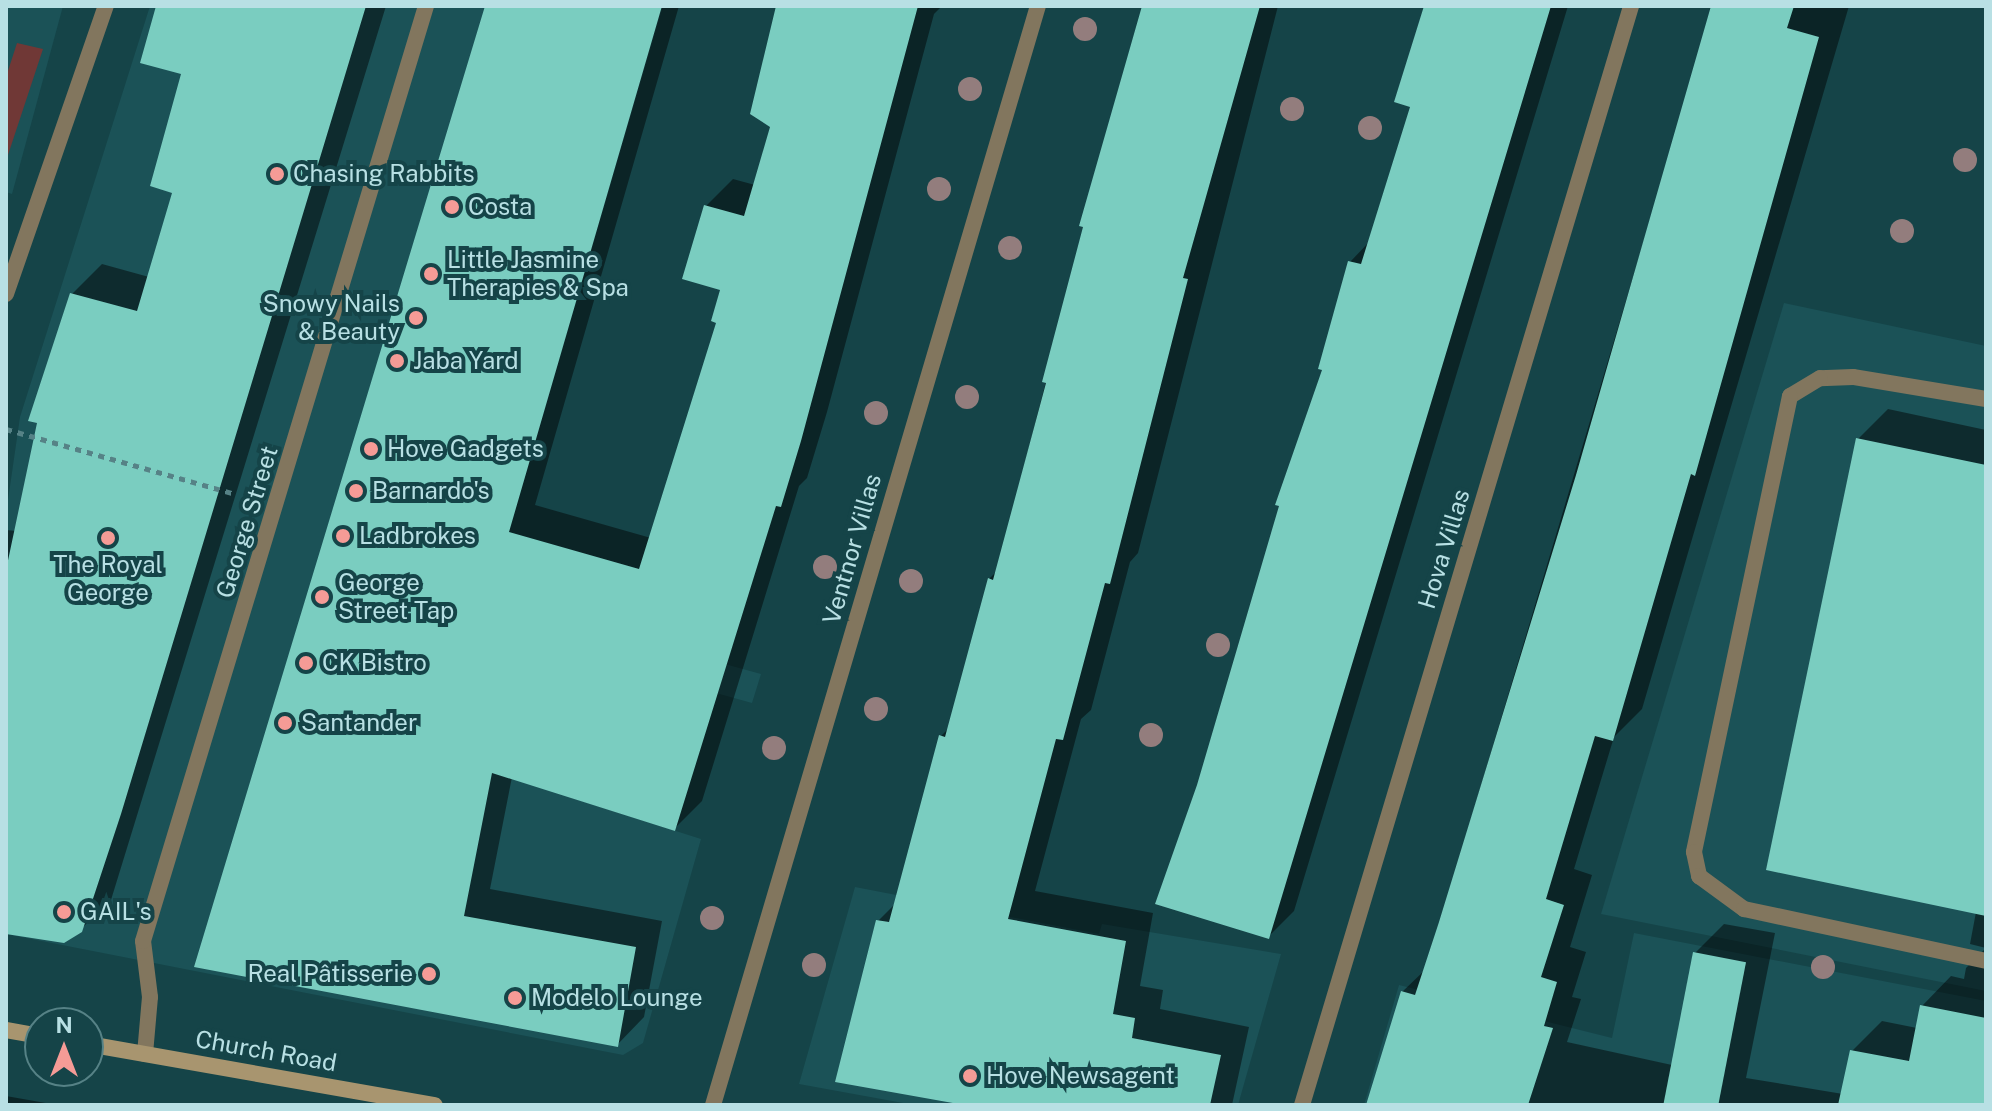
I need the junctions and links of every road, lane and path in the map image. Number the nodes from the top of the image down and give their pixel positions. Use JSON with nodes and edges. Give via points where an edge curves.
{"nodes":[{"id":1,"x":106,"y":6,"type":"edge"},
{"id":2,"x":426,"y":6,"type":"edge"},
{"id":3,"x":1038,"y":6,"type":"edge"},
{"id":4,"x":1631,"y":6,"type":"edge"},
{"id":5,"x":6,"y":294,"type":"edge"},
{"id":6,"x":1986,"y":399,"type":"edge"},
{"id":7,"x":6,"y":429,"type":"edge"},
{"id":8,"x":278,"y":506,"type":"junction"},
{"id":9,"x":1986,"y":961,"type":"edge"},
{"id":10,"x":104,"y":1047,"type":"edge"},
{"id":11,"x":145,"y":1054,"type":"junction"},
{"id":12,"x":408,"y":1103,"type":"edge"},
{"id":13,"x":435,"y":1105,"type":"edge"},
{"id":14,"x":713,"y":1105,"type":"edge"},
{"id":15,"x":1302,"y":1105,"type":"edge"}],
"edges":[{"from":1,"to":5,"type":"street"},
{"from":2,"to":8,"type":"street","name":"George Street"},
{"from":3,"to":14,"type":"street","name":"Ventnor Villas"},
{"from":4,"to":15,"type":"street","name":"Hova Villas"},
{"from":6,"to":9,"type":"street","via":[[1853,377],[1820,378],[1790,396],[1694,852],[1699,876],[1744,909]]},
{"from":7,"to":8,"type":"path"},
{"from":8,"to":11,"type":"street","name":"George Street","via":[[143,941],[150,997]]},
{"from":10,"to":11,"type":"main road","name":"Church Road"},
{"from":11,"to":12,"type":"main road","name":"Church Road"},
{"from":12,"to":13,"type":"main road","name":"Church Road"}]}
